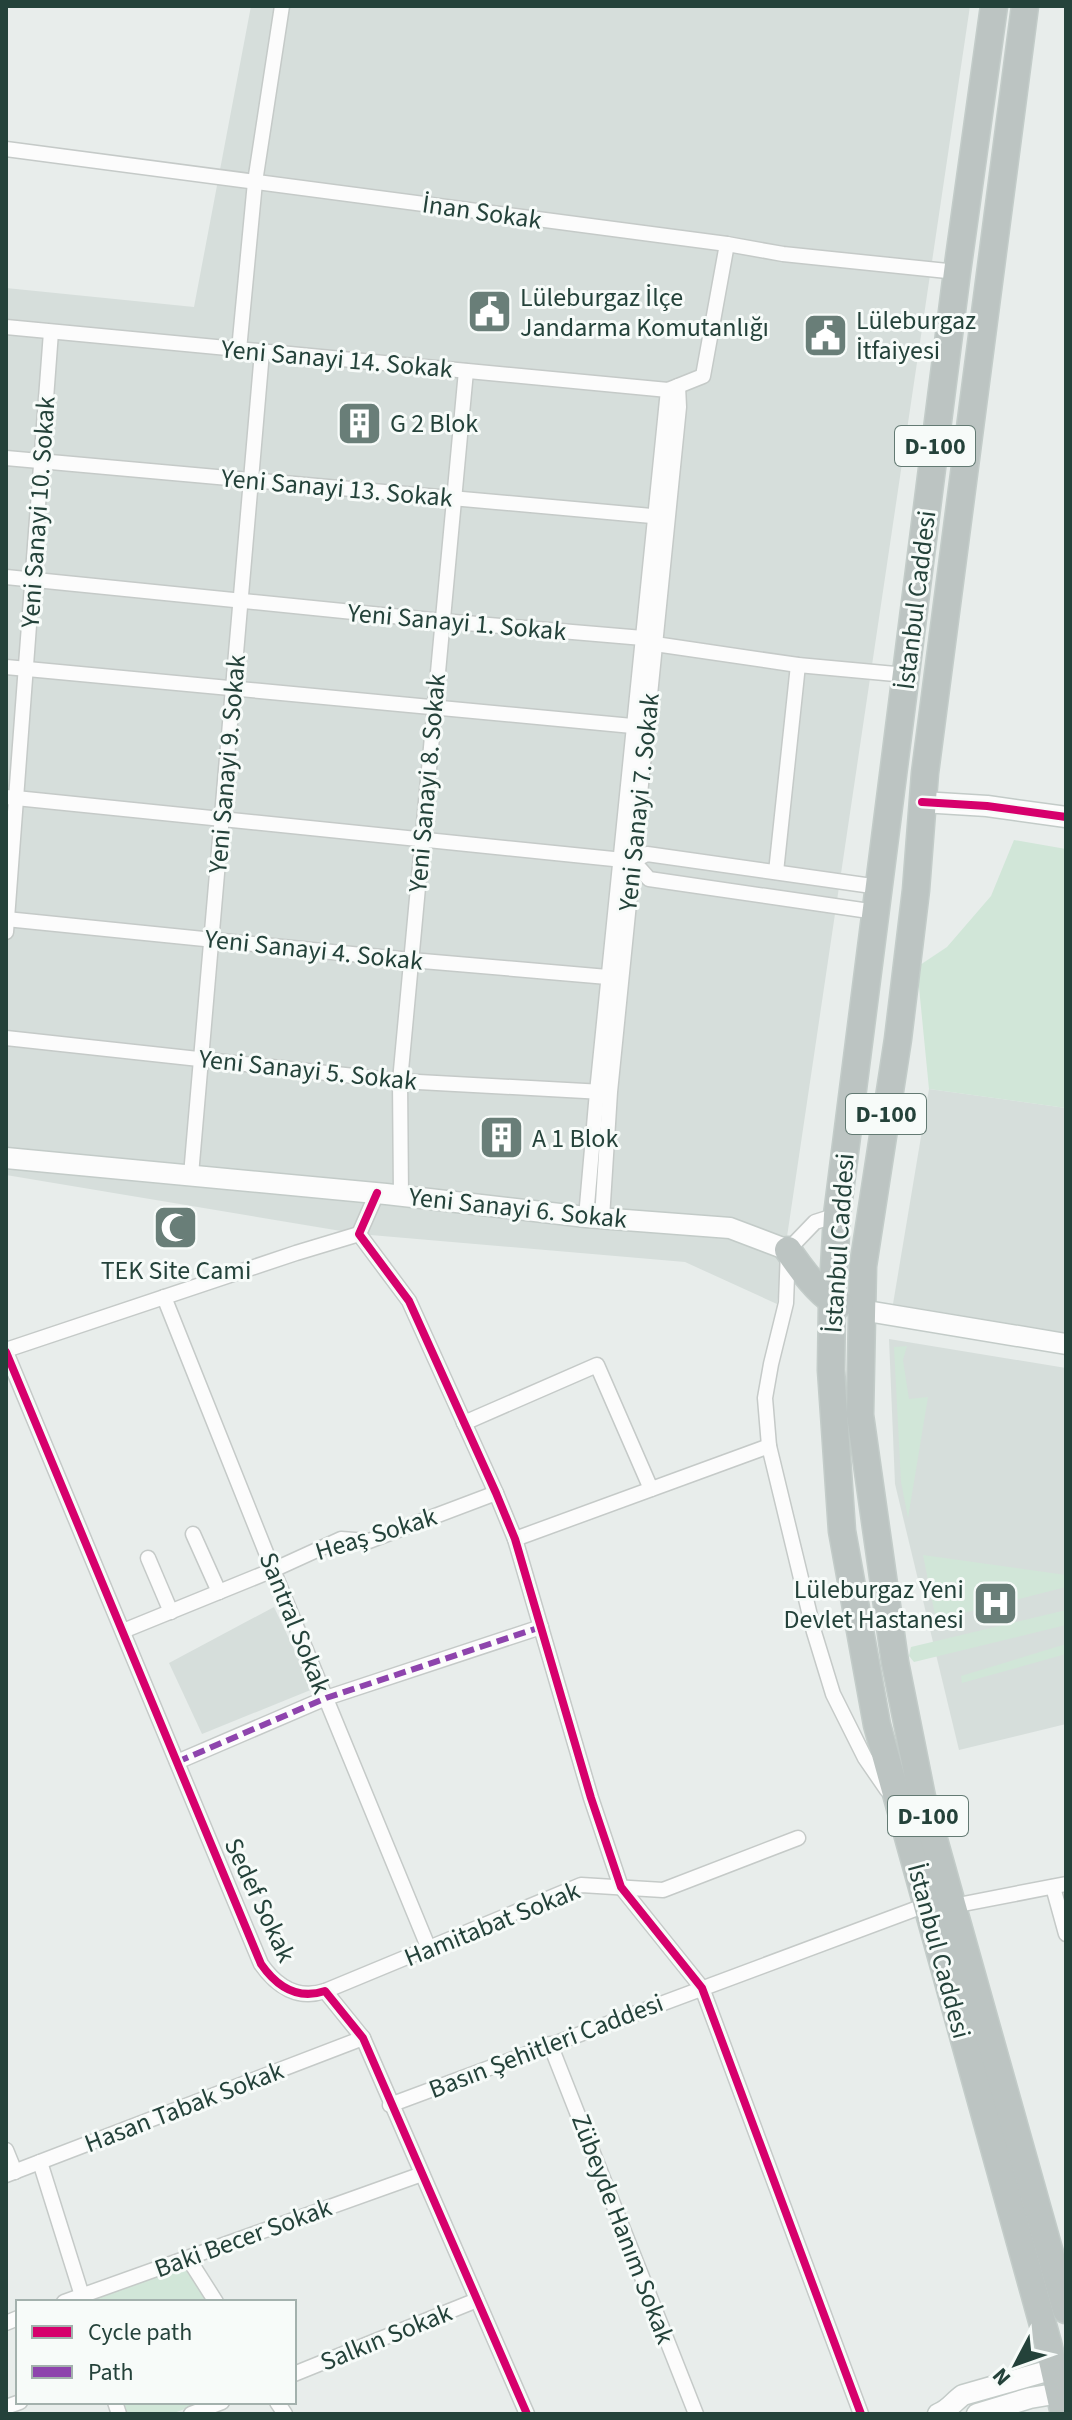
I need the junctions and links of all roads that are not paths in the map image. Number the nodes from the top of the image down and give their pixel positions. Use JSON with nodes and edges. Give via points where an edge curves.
{"nodes":[{"id":1,"x":282,"y":6,"type":"edge"},
{"id":2,"x":994,"y":6,"type":"edge"},
{"id":3,"x":1025,"y":6,"type":"edge"},
{"id":4,"x":6,"y":149,"type":"edge"},
{"id":5,"x":255,"y":182,"type":"junction"},
{"id":6,"x":727,"y":244,"type":"junction"},
{"id":7,"x":957,"y":272,"type":"junction"},
{"id":8,"x":6,"y":327,"type":"edge"},
{"id":9,"x":51,"y":332,"type":"junction"},
{"id":10,"x":239,"y":350,"type":"junction"},
{"id":11,"x":262,"y":352,"type":"junction"},
{"id":12,"x":466,"y":371,"type":"junction"},
{"id":13,"x":673,"y":388,"type":"junction"},
{"id":14,"x":6,"y":458,"type":"edge"},
{"id":15,"x":42,"y":461,"type":"junction"},
{"id":16,"x":251,"y":480,"type":"junction"},
{"id":17,"x":454,"y":499,"type":"junction"},
{"id":18,"x":661,"y":516,"type":"junction"},
{"id":19,"x":6,"y":577,"type":"edge"},
{"id":20,"x":33,"y":579,"type":"junction"},
{"id":21,"x":241,"y":601,"type":"junction"},
{"id":22,"x":442,"y":621,"type":"junction"},
{"id":23,"x":649,"y":641,"type":"junction"},
{"id":24,"x":798,"y":665,"type":"junction"},
{"id":25,"x":6,"y":667,"type":"edge"},
{"id":26,"x":26,"y":669,"type":"junction"},
{"id":27,"x":906,"y":675,"type":"junction"},
{"id":28,"x":233,"y":689,"type":"junction"},
{"id":29,"x":434,"y":709,"type":"junction"},
{"id":30,"x":640,"y":727,"type":"junction"},
{"id":31,"x":11,"y":798,"type":"edge"},
{"id":32,"x":922,"y":802,"type":"junction"},
{"id":33,"x":1066,"y":817,"type":"edge"},
{"id":34,"x":222,"y":819,"type":"junction"},
{"id":35,"x":422,"y":839,"type":"junction"},
{"id":36,"x":626,"y":860,"type":"junction"},
{"id":37,"x":776,"y":872,"type":"junction"},
{"id":38,"x":916,"y":890,"type":"junction"},
{"id":39,"x":878,"y":900,"type":"junction"},
{"id":40,"x":912,"y":917,"type":"junction"},
{"id":41,"x":6,"y":919,"type":"edge"},
{"id":42,"x":6,"y":932,"type":"edge"},
{"id":43,"x":212,"y":940,"type":"junction"},
{"id":44,"x":411,"y":960,"type":"junction"},
{"id":45,"x":616,"y":978,"type":"junction"},
{"id":46,"x":6,"y":1038,"type":"edge"},
{"id":47,"x":201,"y":1059,"type":"junction"},
{"id":48,"x":400,"y":1081,"type":"junction"},
{"id":49,"x":604,"y":1092,"type":"junction"},
{"id":50,"x":6,"y":1158,"type":"edge"},
{"id":51,"x":191,"y":1175,"type":"junction"},
{"id":52,"x":377,"y":1193,"type":"junction"},
{"id":53,"x":401,"y":1196,"type":"junction"},
{"id":54,"x":837,"y":1215,"type":"junction"},
{"id":55,"x":594,"y":1218,"type":"junction"},
{"id":56,"x":359,"y":1234,"type":"junction"},
{"id":57,"x":788,"y":1250,"type":"junction"},
{"id":58,"x":164,"y":1297,"type":"junction"},
{"id":59,"x":832,"y":1302,"type":"junction"},
{"id":60,"x":861,"y":1310,"type":"junction"},
{"id":61,"x":1066,"y":1344,"type":"edge"},
{"id":62,"x":6,"y":1351,"type":"edge"},
{"id":63,"x":464,"y":1423,"type":"junction"},
{"id":64,"x":769,"y":1446,"type":"junction"},
{"id":65,"x":651,"y":1489,"type":"junction"},
{"id":66,"x":496,"y":1493,"type":"junction"},
{"id":67,"x":193,"y":1534,"type":"dead end"},
{"id":68,"x":515,"y":1539,"type":"junction"},
{"id":69,"x":148,"y":1558,"type":"dead end"},
{"id":70,"x":273,"y":1570,"type":"junction"},
{"id":71,"x":219,"y":1592,"type":"junction"},
{"id":72,"x":171,"y":1612,"type":"junction"},
{"id":73,"x":541,"y":1627,"type":"junction"},
{"id":74,"x":123,"y":1631,"type":"junction"},
{"id":75,"x":326,"y":1698,"type":"junction"},
{"id":76,"x":177,"y":1762,"type":"junction"},
{"id":77,"x":901,"y":1811,"type":"junction"},
{"id":78,"x":798,"y":1838,"type":"dead end"},
{"id":79,"x":1059,"y":1885,"type":"edge"},
{"id":80,"x":621,"y":1887,"type":"junction"},
{"id":81,"x":926,"y":1905,"type":"junction"},
{"id":82,"x":953,"y":1906,"type":"junction"},
{"id":83,"x":1066,"y":1934,"type":"edge"},
{"id":84,"x":429,"y":1949,"type":"junction"},
{"id":85,"x":702,"y":1988,"type":"junction"},
{"id":86,"x":325,"y":1991,"type":"junction"},
{"id":87,"x":363,"y":2038,"type":"junction"},
{"id":88,"x":550,"y":2044,"type":"junction"},
{"id":89,"x":390,"y":2105,"type":"junction"},
{"id":90,"x":6,"y":2150,"type":"edge"},
{"id":91,"x":40,"y":2162,"type":"junction"},
{"id":92,"x":10,"y":2174,"type":"edge"},
{"id":93,"x":422,"y":2174,"type":"junction"},
{"id":94,"x":188,"y":2258,"type":"junction"},
{"id":95,"x":83,"y":2299,"type":"edge"},
{"id":96,"x":215,"y":2300,"type":"edge"},
{"id":97,"x":477,"y":2300,"type":"junction"},
{"id":98,"x":1066,"y":2310,"type":"edge"},
{"id":99,"x":296,"y":2373,"type":"edge"},
{"id":100,"x":1062,"y":2388,"type":"edge"},
{"id":101,"x":217,"y":2404,"type":"edge"},
{"id":102,"x":947,"y":2413,"type":"edge"},
{"id":103,"x":191,"y":2414,"type":"edge"},
{"id":104,"x":527,"y":2414,"type":"edge"},
{"id":105,"x":696,"y":2414,"type":"edge"},
{"id":106,"x":861,"y":2414,"type":"edge"},
{"id":107,"x":977,"y":2414,"type":"edge"}],
"edges":[{"from":1,"to":5,"type":"street"},
{"from":2,"to":7,"type":"highway","name":"İstanbul Caddesi","number":"D-100"},
{"from":3,"to":32,"type":"highway","name":"İstanbul Caddesi","number":"D-100"},
{"from":4,"to":5,"type":"street","name":"İnan Sokak"},
{"from":5,"to":6,"type":"street","name":"İnan Sokak"},
{"from":5,"to":10,"type":"street"},
{"from":6,"to":7,"type":"street","name":"İnan Sokak"},
{"from":6,"to":13,"type":"street","via":[[703,376]]},
{"from":7,"to":27,"type":"highway","name":"İstanbul Caddesi","number":"D-100"},
{"from":8,"to":9,"type":"street","name":"Yeni Sanayi 14. Sokak"},
{"from":9,"to":10,"type":"street","name":"Yeni Sanayi 14. Sokak"},
{"from":9,"to":15,"type":"street","name":"Yeni Sanayi 10. Sokak"},
{"from":10,"to":11,"type":"street","name":"Yeni Sanayi 14. Sokak"},
{"from":11,"to":12,"type":"street","name":"Yeni Sanayi 14. Sokak"},
{"from":11,"to":16,"type":"street","name":"Yeni Sanayi 9. Sokak"},
{"from":12,"to":13,"type":"street","name":"Yeni Sanayi 14. Sokak"},
{"from":12,"to":17,"type":"street","name":"Yeni Sanayi 8. Sokak"},
{"from":13,"to":18,"type":"street","name":"Yeni Sanayi 7. Sokak"},
{"from":14,"to":15,"type":"street","name":"Yeni Sanayi 13. Sokak"},
{"from":15,"to":16,"type":"street","name":"Yeni Sanayi 13. Sokak"},
{"from":15,"to":20,"type":"street","name":"Yeni Sanayi 10. Sokak"},
{"from":16,"to":17,"type":"street","name":"Yeni Sanayi 13. Sokak"},
{"from":16,"to":21,"type":"street","name":"Yeni Sanayi 9. Sokak"},
{"from":17,"to":18,"type":"street","name":"Yeni Sanayi 13. Sokak"},
{"from":17,"to":22,"type":"street","name":"Yeni Sanayi 8. Sokak"},
{"from":18,"to":23,"type":"street","name":"Yeni Sanayi 7. Sokak"},
{"from":19,"to":20,"type":"street","name":"Yeni Sanayi 1. Sokak"},
{"from":20,"to":21,"type":"street","name":"Yeni Sanayi 1. Sokak"},
{"from":20,"to":26,"type":"street","name":"Yeni Sanayi 10. Sokak"},
{"from":21,"to":22,"type":"street","name":"Yeni Sanayi 1. Sokak"},
{"from":21,"to":28,"type":"street","name":"Yeni Sanayi 9. Sokak"},
{"from":22,"to":23,"type":"street","name":"Yeni Sanayi 1. Sokak"},
{"from":22,"to":29,"type":"street","name":"Yeni Sanayi 8. Sokak"},
{"from":23,"to":24,"type":"street","name":"Yeni Sanayi 1. Sokak"},
{"from":23,"to":30,"type":"street","name":"Yeni Sanayi 7. Sokak"},
{"from":24,"to":27,"type":"street","name":"Yeni Sanayi 1. Sokak"},
{"from":24,"to":37,"type":"street"},
{"from":25,"to":26,"type":"street"},
{"from":26,"to":28,"type":"street"},
{"from":26,"to":31,"type":"street","name":"Yeni Sanayi 10. Sokak"},
{"from":27,"to":39,"type":"highway","name":"İstanbul Caddesi","number":"D-100"},
{"from":28,"to":29,"type":"street"},
{"from":28,"to":34,"type":"street","name":"Yeni Sanayi 9. Sokak"},
{"from":29,"to":30,"type":"street"},
{"from":29,"to":35,"type":"street","name":"Yeni Sanayi 8. Sokak"},
{"from":30,"to":36,"type":"street","name":"Yeni Sanayi 7. Sokak"},
{"from":31,"to":34,"type":"street"},
{"from":31,"to":41,"type":"street","name":"Yeni Sanayi 10. Sokak"},
{"from":32,"to":33,"type":"street"},
{"from":32,"to":38,"type":"highway","name":"İstanbul Caddesi","number":"D-100"},
{"from":34,"to":35,"type":"street"},
{"from":34,"to":43,"type":"street","name":"Yeni Sanayi 9. Sokak"},
{"from":35,"to":36,"type":"street"},
{"from":35,"to":44,"type":"street","name":"Yeni Sanayi 8. Sokak"},
{"from":36,"to":37,"type":"street","via":[[647,854]]},
{"from":36,"to":39,"type":"street","via":[[649,879]]},
{"from":36,"to":45,"type":"street","name":"Yeni Sanayi 7. Sokak"},
{"from":37,"to":39,"type":"street"},
{"from":38,"to":39,"type":"highway"},
{"from":38,"to":40,"type":"highway","name":"İstanbul Caddesi","number":"D-100"},
{"from":39,"to":40,"type":"highway"},
{"from":39,"to":54,"type":"highway","name":"İstanbul Caddesi","number":"D-100"},
{"from":40,"to":60,"type":"highway","name":"İstanbul Caddesi","number":"D-100"},
{"from":41,"to":42,"type":"street","name":"Yeni Sanayi 10. Sokak"},
{"from":41,"to":43,"type":"street","name":"Yeni Sanayi 4. Sokak"},
{"from":43,"to":44,"type":"street","name":"Yeni Sanayi 4. Sokak"},
{"from":43,"to":47,"type":"street","name":"Yeni Sanayi 9. Sokak"},
{"from":44,"to":45,"type":"street","name":"Yeni Sanayi 4. Sokak"},
{"from":44,"to":48,"type":"street","name":"Yeni Sanayi 8. Sokak"},
{"from":45,"to":49,"type":"street","name":"Yeni Sanayi 7. Sokak"},
{"from":46,"to":47,"type":"street","name":"Yeni Sanayi 5. Sokak"},
{"from":47,"to":48,"type":"street","name":"Yeni Sanayi 5. Sokak"},
{"from":47,"to":51,"type":"street","name":"Yeni Sanayi 9. Sokak"},
{"from":48,"to":49,"type":"street","name":"Yeni Sanayi 5. Sokak"},
{"from":48,"to":53,"type":"street","name":"Yeni Sanayi 8. Sokak"},
{"from":49,"to":55,"type":"street","name":"Yeni Sanayi 7. Sokak"},
{"from":50,"to":51,"type":"street","name":"Yeni Sanayi 6. Sokak"},
{"from":51,"to":52,"type":"street","name":"Yeni Sanayi 6. Sokak"},
{"from":52,"to":53,"type":"street","name":"Yeni Sanayi 6. Sokak"},
{"from":52,"to":56,"type":"street"},
{"from":53,"to":55,"type":"street","name":"Yeni Sanayi 6. Sokak"},
{"from":54,"to":57,"type":"street","via":[[815,1222]]},
{"from":54,"to":59,"type":"highway","name":"İstanbul Caddesi","number":"D-100"},
{"from":55,"to":57,"type":"street","name":"Yeni Sanayi 6. Sokak","via":[[730,1228]]},
{"from":56,"to":58,"type":"street"},
{"from":56,"to":63,"type":"street","via":[[409,1301]]},
{"from":57,"to":59,"type":"highway"},
{"from":57,"to":64,"type":"street","via":[[786,1303],[765,1398]]},
{"from":58,"to":62,"type":"street"},
{"from":58,"to":70,"type":"street","name":"Santral Sokak"},
{"from":59,"to":60,"type":"highway"},
{"from":59,"to":77,"type":"highway","name":"İstanbul Caddesi","number":"D-100","via":[[842,1531],[877,1725]]},
{"from":60,"to":61,"type":"street"},
{"from":60,"to":82,"type":"highway","name":"İstanbul Caddesi","number":"D-100","via":[[860,1415],[895,1662],[922,1797]]},
{"from":62,"to":74,"type":"street","name":"Sedef Sokak"},
{"from":63,"to":65,"type":"street","via":[[597,1365]]},
{"from":63,"to":66,"type":"street"},
{"from":64,"to":65,"type":"street"},
{"from":64,"to":77,"type":"street","via":[[833,1694],[865,1758]]},
{"from":65,"to":68,"type":"street"},
{"from":66,"to":68,"type":"street"},
{"from":66,"to":70,"type":"street","name":"Heaş Sokak","via":[[369,1541],[341,1539]]},
{"from":67,"to":71,"type":"street"},
{"from":68,"to":73,"type":"street"},
{"from":69,"to":72,"type":"street"},
{"from":70,"to":71,"type":"street","name":"Heaş Sokak"},
{"from":70,"to":75,"type":"street","name":"Santral Sokak"},
{"from":71,"to":72,"type":"street","name":"Heaş Sokak"},
{"from":72,"to":74,"type":"street","name":"Heaş Sokak"},
{"from":73,"to":75,"type":"street"},
{"from":73,"to":80,"type":"street"},
{"from":74,"to":76,"type":"street","name":"Sedef Sokak"},
{"from":75,"to":76,"type":"street"},
{"from":75,"to":84,"type":"street","name":"Santral Sokak"},
{"from":76,"to":86,"type":"street","name":"Sedef Sokak","via":[[268,1975],[287,1989]]},
{"from":77,"to":81,"type":"highway","name":"İstanbul Caddesi","number":"D-100"},
{"from":78,"to":80,"type":"street","name":"Hamitabat Sokak","via":[[663,1890]]},
{"from":79,"to":82,"type":"street"},
{"from":79,"to":83,"type":"street"},
{"from":80,"to":84,"type":"street","name":"Hamitabat Sokak","via":[[581,1885]]},
{"from":80,"to":85,"type":"street"},
{"from":81,"to":85,"type":"street","name":"Basın Şehitleri Caddesi"},
{"from":81,"to":100,"type":"highway","name":"İstanbul Caddesi","number":"D-100"},
{"from":82,"to":98,"type":"highway","name":"İstanbul Caddesi","number":"D-100"},
{"from":84,"to":86,"type":"street","name":"Hamitabat Sokak"},
{"from":85,"to":88,"type":"street","name":"Basın Şehitleri Caddesi"},
{"from":85,"to":106,"type":"street"},
{"from":86,"to":87,"type":"street"},
{"from":87,"to":89,"type":"street"},
{"from":87,"to":91,"type":"street","name":"Hasan Tabak Sokak"},
{"from":88,"to":89,"type":"street","name":"Basın Şehitleri Caddesi"},
{"from":88,"to":105,"type":"street","name":"Zübeyde Hanım Sokak"},
{"from":89,"to":93,"type":"street"},
{"from":90,"to":92,"type":"street"},
{"from":91,"to":92,"type":"street","name":"Hasan Tabak Sokak"},
{"from":91,"to":95,"type":"street"},
{"from":93,"to":94,"type":"street","name":"Baki Becer Sokak"},
{"from":93,"to":97,"type":"street"},
{"from":94,"to":95,"type":"street","name":"Baki Becer Sokak"},
{"from":94,"to":96,"type":"street"},
{"from":97,"to":99,"type":"street","name":"Salkın Sokak"},
{"from":97,"to":104,"type":"street"},
{"from":100,"to":102,"type":"street","via":[[963,2395]]},
{"from":100,"to":107,"type":"street"},
{"from":101,"to":103,"type":"street"}]}
